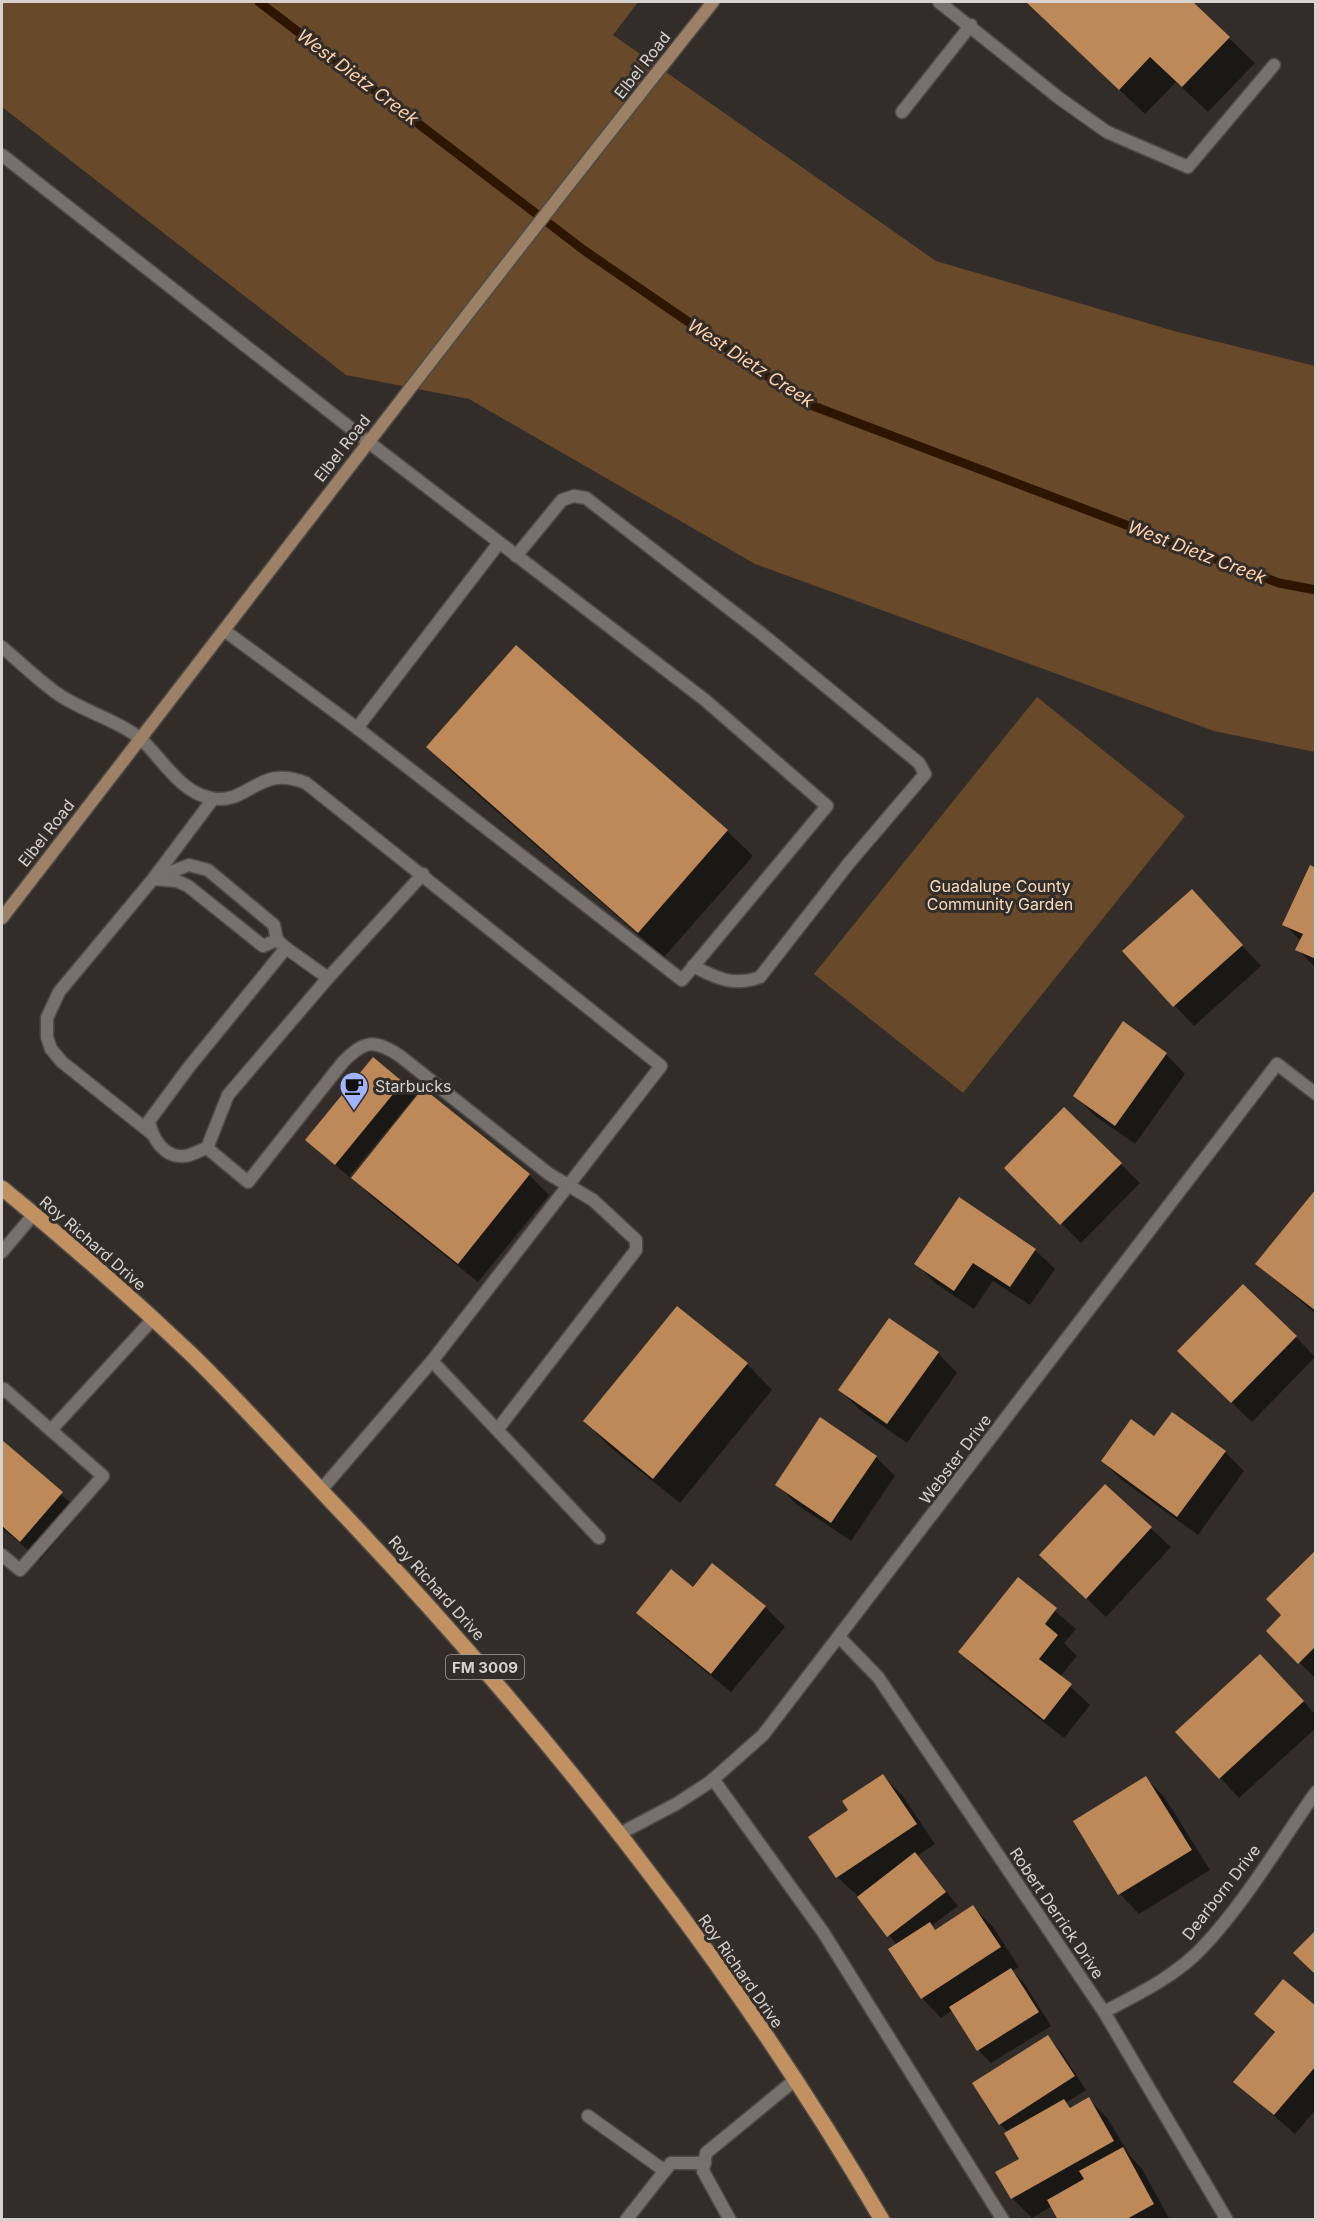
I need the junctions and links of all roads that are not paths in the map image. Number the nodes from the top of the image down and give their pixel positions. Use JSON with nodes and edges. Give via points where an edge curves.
{"nodes":[{"id":1,"x":713,"y":2,"type":"edge"},
{"id":2,"x":939,"y":2,"type":"edge"},
{"id":3,"x":971,"y":25,"type":"junction"},
{"id":4,"x":1274,"y":65,"type":"dead end"},
{"id":5,"x":902,"y":112,"type":"dead end"},
{"id":6,"x":2,"y":155,"type":"edge"},
{"id":7,"x":367,"y":441,"type":"junction"},
{"id":8,"x":499,"y":543,"type":"junction"},
{"id":9,"x":516,"y":556,"type":"junction"},
{"id":10,"x":225,"y":631,"type":"junction"},
{"id":11,"x":2,"y":647,"type":"edge"},
{"id":12,"x":357,"y":728,"type":"junction"},
{"id":13,"x":141,"y":739,"type":"junction"},
{"id":14,"x":213,"y":799,"type":"junction"},
{"id":15,"x":423,"y":874,"type":"junction"},
{"id":16,"x":153,"y":879,"type":"junction"},
{"id":17,"x":2,"y":918,"type":"edge"},
{"id":18,"x":281,"y":944,"type":"junction"},
{"id":19,"x":693,"y":966,"type":"junction"},
{"id":20,"x":328,"y":978,"type":"junction"},
{"id":21,"x":1316,"y":1094,"type":"edge"},
{"id":22,"x":151,"y":1133,"type":"junction"},
{"id":23,"x":207,"y":1148,"type":"junction"},
{"id":24,"x":571,"y":1185,"type":"junction"},
{"id":25,"x":2,"y":1188,"type":"edge"},
{"id":26,"x":34,"y":1214,"type":"junction"},
{"id":27,"x":2,"y":1252,"type":"edge"},
{"id":28,"x":153,"y":1319,"type":"junction"},
{"id":29,"x":432,"y":1361,"type":"junction"},
{"id":30,"x":2,"y":1392,"type":"edge"},
{"id":31,"x":51,"y":1430,"type":"junction"},
{"id":32,"x":496,"y":1430,"type":"junction"},
{"id":33,"x":321,"y":1490,"type":"junction"},
{"id":34,"x":599,"y":1538,"type":"dead end"},
{"id":35,"x":2,"y":1555,"type":"edge"},
{"id":36,"x":840,"y":1638,"type":"junction"},
{"id":37,"x":713,"y":1779,"type":"junction"},
{"id":38,"x":1316,"y":1792,"type":"edge"},
{"id":39,"x":621,"y":1833,"type":"junction"},
{"id":40,"x":1104,"y":2013,"type":"junction"},
{"id":41,"x":795,"y":2080,"type":"junction"},
{"id":42,"x":588,"y":2116,"type":"dead end"},
{"id":43,"x":705,"y":2163,"type":"junction"},
{"id":44,"x":665,"y":2171,"type":"junction"},
{"id":45,"x":626,"y":2220,"type":"edge"},
{"id":46,"x":730,"y":2220,"type":"edge"},
{"id":47,"x":882,"y":2220,"type":"edge"},
{"id":48,"x":1003,"y":2220,"type":"edge"},
{"id":49,"x":1227,"y":2220,"type":"edge"}],
"edges":[{"from":1,"to":7,"type":"street","name":"Elbel Road"},
{"from":2,"to":3,"type":"street"},
{"from":3,"to":4,"type":"street","via":[[1107,132],[1188,167]]},
{"from":3,"to":5,"type":"street"},
{"from":6,"to":7,"type":"street"},
{"from":7,"to":8,"type":"street"},
{"from":7,"to":10,"type":"street","name":"Elbel Road"},
{"from":8,"to":9,"type":"street"},
{"from":8,"to":12,"type":"street"},
{"from":9,"to":19,"type":"street","via":[[705,700],[827,806]]},
{"from":9,"to":19,"type":"street","via":[[562,500],[586,498],[762,634],[919,763],[924,774],[760,977],[744,983],[719,980]]},
{"from":10,"to":12,"type":"street"},
{"from":10,"to":13,"type":"street","name":"Elbel Road"},
{"from":11,"to":13,"type":"street","via":[[58,694]]},
{"from":12,"to":19,"type":"street","via":[[682,980]]},
{"from":13,"to":14,"type":"street","via":[[196,794]]},
{"from":13,"to":17,"type":"street","name":"Elbel Road"},
{"from":14,"to":15,"type":"street","via":[[247,791],[274,777],[290,776],[321,793]]},
{"from":14,"to":16,"type":"street"},
{"from":15,"to":20,"type":"street"},
{"from":15,"to":24,"type":"street","via":[[662,1066]]},
{"from":16,"to":18,"type":"street","via":[[188,886],[263,946]]},
{"from":16,"to":18,"type":"street","via":[[189,865],[208,870],[274,925]]},
{"from":16,"to":22,"type":"street","via":[[59,992],[47,1018],[51,1049],[62,1062]]},
{"from":18,"to":20,"type":"street"},
{"from":18,"to":22,"type":"street","via":[[149,1121]]},
{"from":20,"to":23,"type":"street","via":[[228,1095]]},
{"from":21,"to":36,"type":"street","name":"Webster Drive","via":[[1277,1064]]},
{"from":22,"to":23,"type":"street","via":[[158,1146],[172,1154],[183,1156]]},
{"from":23,"to":24,"type":"street","via":[[248,1182],[343,1062],[354,1051],[378,1043],[400,1056],[549,1174]]},
{"from":24,"to":29,"type":"street"},
{"from":24,"to":32,"type":"street","via":[[636,1240],[636,1250]]},
{"from":25,"to":26,"type":"main road","name":"Roy Richard Drive","number":"FM 3009"},
{"from":26,"to":27,"type":"street"},
{"from":26,"to":28,"type":"main road","name":"Roy Richard Drive","number":"FM 3009"},
{"from":28,"to":31,"type":"street"},
{"from":28,"to":33,"type":"main road","name":"Roy Richard Drive","number":"FM 3009"},
{"from":29,"to":32,"type":"street"},
{"from":29,"to":33,"type":"street"},
{"from":30,"to":31,"type":"street","via":[[4,1389]]},
{"from":31,"to":35,"type":"street","via":[[103,1476],[20,1570]]},
{"from":32,"to":34,"type":"street"},
{"from":33,"to":39,"type":"main road","name":"Roy Richard Drive","number":"FM 3009","via":[[448,1625]]},
{"from":36,"to":37,"type":"street","name":"Webster Drive","via":[[763,1735]]},
{"from":36,"to":40,"type":"street","name":"Robert Derrick Drive","via":[[878,1677]]},
{"from":37,"to":39,"type":"street","name":"Webster Drive"},
{"from":37,"to":48,"type":"street","via":[[823,1932]]},
{"from":38,"to":40,"type":"street","name":"Dearborn Drive","via":[[1241,1899],[1200,1949],[1164,1978]]},
{"from":39,"to":41,"type":"main road","name":"Roy Richard Drive","number":"FM 3009"},
{"from":40,"to":49,"type":"street","name":"Robert Derrick Drive"},
{"from":41,"to":43,"type":"street","via":[[706,2153]]},
{"from":41,"to":47,"type":"main road","name":"Roy Richard Drive","number":"FM 3009","via":[[834,2137]]},
{"from":42,"to":44,"type":"street"},
{"from":43,"to":44,"type":"street","via":[[671,2163]]},
{"from":43,"to":46,"type":"street","via":[[703,2171]]},
{"from":44,"to":45,"type":"street"}]}
